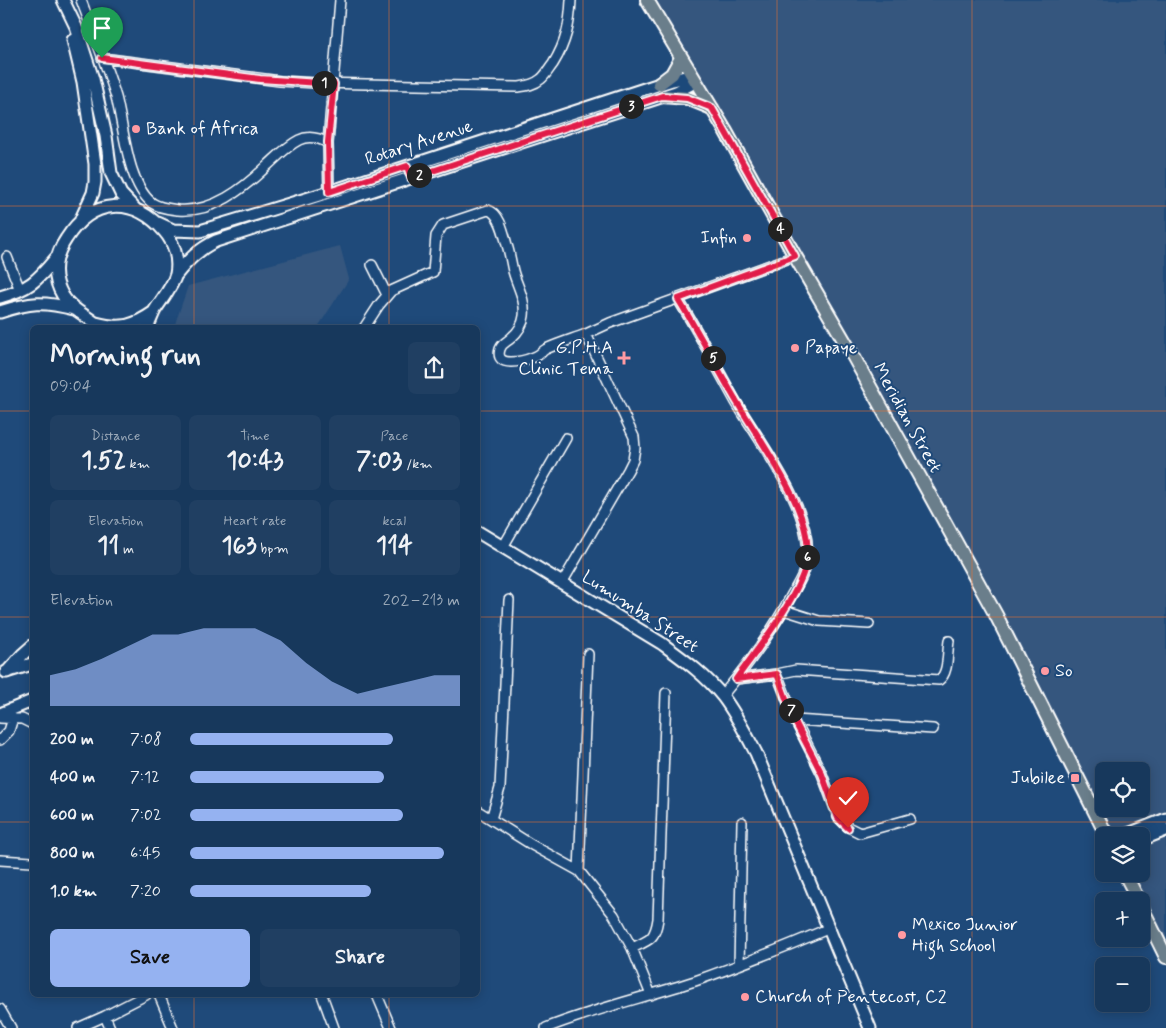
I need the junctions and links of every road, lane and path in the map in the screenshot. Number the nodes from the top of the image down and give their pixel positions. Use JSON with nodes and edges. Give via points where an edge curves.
{"nodes":[{"id":1,"x":81,"y":0,"type":"edge"},
{"id":2,"x":340,"y":0,"type":"edge"},
{"id":3,"x":571,"y":0,"type":"edge"},
{"id":4,"x":647,"y":0,"type":"edge"},
{"id":5,"x":66,"y":5,"type":"edge"},
{"id":6,"x":102,"y":58,"type":"junction"},
{"id":7,"x":681,"y":58,"type":"junction"},
{"id":8,"x":693,"y":79,"type":"junction"},
{"id":9,"x":334,"y":84,"type":"junction"},
{"id":10,"x":661,"y":90,"type":"junction"},
{"id":11,"x":712,"y":108,"type":"junction"},
{"id":12,"x":328,"y":142,"type":"junction"},
{"id":13,"x":407,"y":166,"type":"junction"},
{"id":14,"x":411,"y":178,"type":"junction"},
{"id":15,"x":329,"y":192,"type":"junction"},
{"id":16,"x":136,"y":210,"type":"junction"},
{"id":17,"x":80,"y":219,"type":"junction"},
{"id":18,"x":158,"y":223,"type":"junction"},
{"id":19,"x":7,"y":256,"type":"dead end"},
{"id":20,"x":795,"y":256,"type":"junction"},
{"id":21,"x":56,"y":258,"type":"junction"},
{"id":22,"x":372,"y":265,"type":"dead end"},
{"id":23,"x":176,"y":275,"type":"junction"},
{"id":24,"x":20,"y":290,"type":"junction"},
{"id":25,"x":387,"y":296,"type":"junction"},
{"id":26,"x":0,"y":297,"type":"edge"},
{"id":27,"x":678,"y":299,"type":"junction"},
{"id":28,"x":74,"y":309,"type":"junction"},
{"id":29,"x":0,"y":312,"type":"edge"},
{"id":30,"x":154,"y":312,"type":"junction"},
{"id":31,"x":98,"y":325,"type":"edge"},
{"id":32,"x":131,"y":325,"type":"edge"},
{"id":33,"x":148,"y":325,"type":"edge"},
{"id":34,"x":366,"y":325,"type":"edge"},
{"id":35,"x":586,"y":334,"type":"junction"},
{"id":36,"x":566,"y":438,"type":"dead end"},
{"id":37,"x":480,"y":533,"type":"edge"},
{"id":38,"x":503,"y":547,"type":"junction"},
{"id":39,"x":562,"y":582,"type":"junction"},
{"id":40,"x":509,"y":600,"type":"dead end"},
{"id":41,"x":784,"y":610,"type":"junction"},
{"id":42,"x":870,"y":624,"type":"dead end"},
{"id":43,"x":948,"y":641,"type":"dead end"},
{"id":44,"x":30,"y":648,"type":"edge"},
{"id":45,"x":588,"y":654,"type":"dead end"},
{"id":46,"x":30,"y":665,"type":"edge"},
{"id":47,"x":3,"y":674,"type":"edge"},
{"id":48,"x":777,"y":674,"type":"junction"},
{"id":49,"x":736,"y":679,"type":"junction"},
{"id":50,"x":666,"y":693,"type":"dead end"},
{"id":51,"x":722,"y":696,"type":"junction"},
{"id":52,"x":30,"y":702,"type":"edge"},
{"id":53,"x":0,"y":716,"type":"edge"},
{"id":54,"x":13,"y":718,"type":"junction"},
{"id":55,"x":794,"y":720,"type":"junction"},
{"id":56,"x":30,"y":723,"type":"edge"},
{"id":57,"x":933,"y":729,"type":"dead end"},
{"id":58,"x":0,"y":740,"type":"edge"},
{"id":59,"x":480,"y":812,"type":"edge"},
{"id":60,"x":1166,"y":818,"type":"edge"},
{"id":61,"x":491,"y":819,"type":"junction"},
{"id":62,"x":910,"y":819,"type":"dead end"},
{"id":63,"x":742,"y":822,"type":"dead end"},
{"id":64,"x":1102,"y":827,"type":"edge"},
{"id":65,"x":1144,"y":827,"type":"edge"},
{"id":66,"x":1166,"y":830,"type":"edge"},
{"id":67,"x":1150,"y":836,"type":"edge"},
{"id":68,"x":0,"y":860,"type":"edge"},
{"id":69,"x":30,"y":862,"type":"edge"},
{"id":70,"x":579,"y":871,"type":"junction"},
{"id":71,"x":1150,"y":925,"type":"edge"},
{"id":72,"x":830,"y":928,"type":"junction"},
{"id":73,"x":632,"y":948,"type":"junction"},
{"id":74,"x":1166,"y":958,"type":"edge"},
{"id":75,"x":739,"y":966,"type":"junction"},
{"id":76,"x":651,"y":995,"type":"junction"},
{"id":77,"x":142,"y":997,"type":"edge"},
{"id":78,"x":160,"y":997,"type":"edge"},
{"id":79,"x":323,"y":997,"type":"edge"},
{"id":80,"x":378,"y":997,"type":"edge"},
{"id":81,"x":0,"y":1009,"type":"edge"},
{"id":82,"x":106,"y":1016,"type":"junction"},
{"id":83,"x":11,"y":1028,"type":"edge"},
{"id":84,"x":78,"y":1028,"type":"edge"},
{"id":85,"x":110,"y":1028,"type":"edge"},
{"id":86,"x":173,"y":1028,"type":"edge"},
{"id":87,"x":334,"y":1028,"type":"edge"},
{"id":88,"x":391,"y":1028,"type":"edge"},
{"id":89,"x":546,"y":1028,"type":"edge"},
{"id":90,"x":870,"y":1028,"type":"edge"}],
"edges":[{"from":1,"to":6,"type":"street"},
{"from":2,"to":9,"type":"street"},
{"from":3,"to":9,"type":"street","via":[[566,38],[560,51],[540,80],[530,86]]},
{"from":4,"to":7,"type":"main road","name":"Meridian Street"},
{"from":5,"to":16,"type":"main road","via":[[93,79],[111,173],[121,194]]},
{"from":5,"to":17,"type":"main road","via":[[83,82],[95,164],[93,193]]},
{"from":6,"to":9,"type":"street","via":[[260,79]]},
{"from":6,"to":12,"type":"street","via":[[118,104],[133,171],[144,194],[154,204],[192,211],[209,206],[238,191],[299,140],[314,137]]},
{"from":7,"to":8,"type":"main road","name":"Meridian Street"},
{"from":7,"to":10,"type":"main road"},
{"from":8,"to":10,"type":"main road","name":"Rotary Avenue"},
{"from":8,"to":11,"type":"main road","name":"Meridian Street"},
{"from":9,"to":12,"type":"street"},
{"from":10,"to":11,"type":"main road"},
{"from":10,"to":13,"type":"main road","name":"Rotary Avenue"},
{"from":10,"to":14,"type":"main road","name":"Rotary Avenue"},
{"from":11,"to":20,"type":"main road","name":"Meridian Street"},
{"from":12,"to":15,"type":"street"},
{"from":13,"to":14,"type":"main road"},
{"from":13,"to":15,"type":"main road","name":"Rotary Avenue"},
{"from":14,"to":23,"type":"main road","name":"Rotary Avenue","via":[[216,241],[195,254]]},
{"from":15,"to":18,"type":"main road","name":"Rotary Avenue","via":[[200,231],[173,230]]},
{"from":16,"to":17,"type":"main road","via":[[122,206],[105,208]]},
{"from":16,"to":18,"type":"main road"},
{"from":17,"to":21,"type":"main road"},
{"from":18,"to":23,"type":"main road","via":[[173,244]]},
{"from":19,"to":24,"type":"street"},
{"from":20,"to":27,"type":"street"},
{"from":20,"to":64,"type":"main road","name":"Meridian Street","via":[[996,615]]},
{"from":21,"to":24,"type":"main road","via":[[36,281]]},
{"from":21,"to":28,"type":"main road","via":[[58,287]]},
{"from":22,"to":25,"type":"street"},
{"from":23,"to":30,"type":"main road"},
{"from":24,"to":26,"type":"main road"},
{"from":25,"to":34,"type":"street"},
{"from":25,"to":35,"type":"street","via":[[401,285],[432,272],[436,236],[443,225],[488,210],[494,211],[524,302],[522,326],[502,345],[500,358],[508,363],[536,357],[545,349]]},
{"from":27,"to":35,"type":"street"},
{"from":27,"to":41,"type":"street","via":[[793,496],[803,521],[807,561]]},
{"from":28,"to":29,"type":"main road","via":[[36,302]]},
{"from":28,"to":31,"type":"main road"},
{"from":30,"to":32,"type":"main road"},
{"from":30,"to":33,"type":"main road"},
{"from":35,"to":39,"type":"street","via":[[625,416],[635,448],[628,470]]},
{"from":36,"to":38,"type":"street"},
{"from":37,"to":38,"type":"main road","name":"Lumumba Street"},
{"from":38,"to":39,"type":"main road","name":"Lumumba Street"},
{"from":39,"to":51,"type":"main road","name":"Lumumba Street","via":[[661,643],[687,662]]},
{"from":40,"to":61,"type":"street","via":[[500,788]]},
{"from":41,"to":42,"type":"street","via":[[819,621]]},
{"from":41,"to":49,"type":"street"},
{"from":43,"to":48,"type":"street","via":[[945,671],[939,680],[796,670]]},
{"from":44,"to":47,"type":"main road"},
{"from":45,"to":70,"type":"street"},
{"from":46,"to":47,"type":"main road"},
{"from":48,"to":49,"type":"street"},
{"from":48,"to":55,"type":"street"},
{"from":49,"to":51,"type":"street"},
{"from":50,"to":73,"type":"street","via":[[658,919],[650,940]]},
{"from":51,"to":72,"type":"main road","name":"Lumumba Street","via":[[756,753]]},
{"from":52,"to":53,"type":"main road"},
{"from":53,"to":54,"type":"street"},
{"from":54,"to":56,"type":"street"},
{"from":54,"to":58,"type":"street"},
{"from":55,"to":57,"type":"street"},
{"from":55,"to":62,"type":"street","via":[[822,774],[838,818],[848,828],[860,833]]},
{"from":59,"to":61,"type":"street"},
{"from":60,"to":65,"type":"main road"},
{"from":61,"to":70,"type":"street"},
{"from":63,"to":75,"type":"street"},
{"from":66,"to":67,"type":"main road"},
{"from":68,"to":69,"type":"street"},
{"from":70,"to":73,"type":"street","via":[[614,915]]},
{"from":71,"to":74,"type":"main road"},
{"from":72,"to":75,"type":"street"},
{"from":72,"to":90,"type":"main road","name":"Lumumba Street"},
{"from":73,"to":76,"type":"street"},
{"from":75,"to":76,"type":"street"},
{"from":76,"to":89,"type":"street"},
{"from":77,"to":82,"type":"street"},
{"from":78,"to":86,"type":"street"},
{"from":79,"to":87,"type":"street"},
{"from":80,"to":88,"type":"street"},
{"from":81,"to":83,"type":"street"},
{"from":82,"to":84,"type":"street"},
{"from":82,"to":85,"type":"street"}]}
